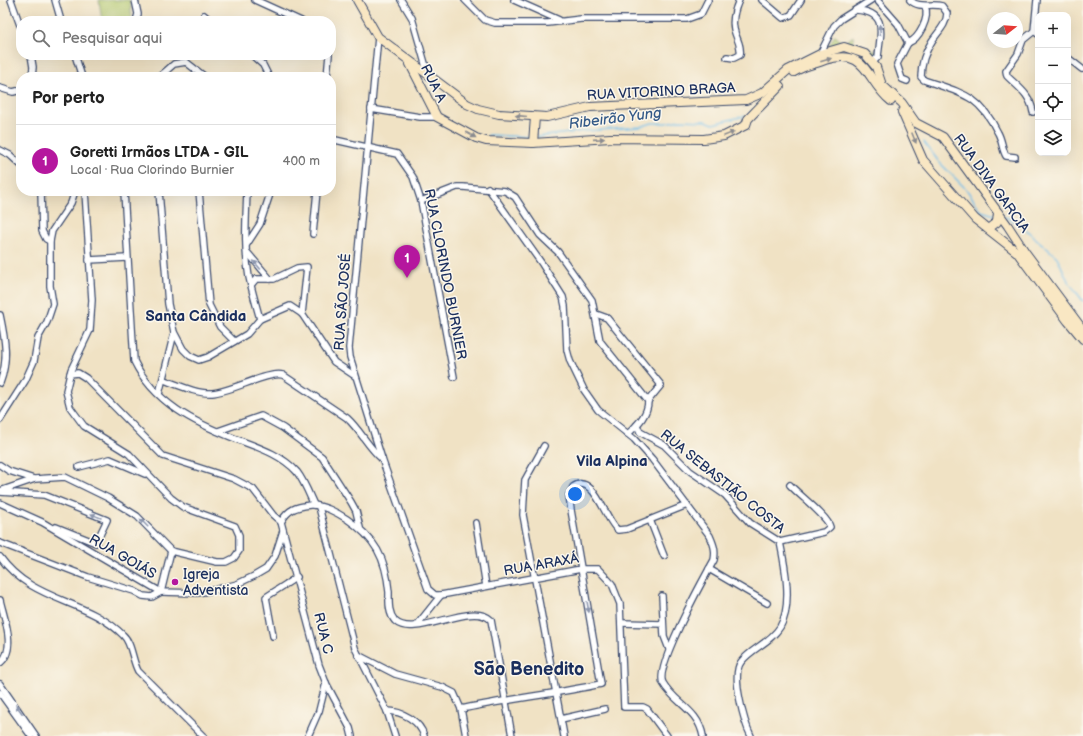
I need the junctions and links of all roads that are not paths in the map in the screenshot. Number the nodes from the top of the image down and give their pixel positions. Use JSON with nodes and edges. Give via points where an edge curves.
{"nodes":[{"id":1,"x":11,"y":0,"type":"edge"},
{"id":2,"x":55,"y":0,"type":"edge"},
{"id":3,"x":135,"y":0,"type":"edge"},
{"id":4,"x":255,"y":0,"type":"edge"},
{"id":5,"x":357,"y":0,"type":"edge"},
{"id":6,"x":401,"y":0,"type":"edge"},
{"id":7,"x":465,"y":0,"type":"edge"},
{"id":8,"x":514,"y":0,"type":"edge"},
{"id":9,"x":708,"y":0,"type":"edge"},
{"id":10,"x":738,"y":0,"type":"edge"},
{"id":11,"x":762,"y":0,"type":"edge"},
{"id":12,"x":801,"y":0,"type":"edge"},
{"id":13,"x":871,"y":0,"type":"edge"},
{"id":14,"x":877,"y":0,"type":"edge"},
{"id":15,"x":910,"y":0,"type":"edge"},
{"id":16,"x":1037,"y":0,"type":"edge"},
{"id":17,"x":925,"y":6,"type":"junction"},
{"id":18,"x":856,"y":10,"type":"junction"},
{"id":19,"x":1037,"y":12,"type":"edge"},
{"id":20,"x":17,"y":16,"type":"edge"},
{"id":21,"x":60,"y":16,"type":"edge"},
{"id":22,"x":137,"y":16,"type":"edge"},
{"id":23,"x":290,"y":16,"type":"edge"},
{"id":24,"x":559,"y":20,"type":"junction"},
{"id":25,"x":1035,"y":33,"type":"edge"},
{"id":26,"x":378,"y":37,"type":"junction"},
{"id":27,"x":908,"y":43,"type":"junction"},
{"id":28,"x":820,"y":54,"type":"junction"},
{"id":29,"x":727,"y":57,"type":"dead end"},
{"id":30,"x":33,"y":60,"type":"edge"},
{"id":31,"x":77,"y":60,"type":"edge"},
{"id":32,"x":258,"y":60,"type":"edge"},
{"id":33,"x":329,"y":60,"type":"edge"},
{"id":34,"x":1071,"y":60,"type":"edge"},
{"id":35,"x":860,"y":62,"type":"junction"},
{"id":36,"x":873,"y":62,"type":"junction"},
{"id":37,"x":412,"y":64,"type":"junction"},
{"id":38,"x":424,"y":64,"type":"junction"},
{"id":39,"x":1082,"y":69,"type":"dead end"},
{"id":40,"x":33,"y":72,"type":"edge"},
{"id":41,"x":80,"y":72,"type":"edge"},
{"id":42,"x":165,"y":72,"type":"edge"},
{"id":43,"x":198,"y":72,"type":"edge"},
{"id":44,"x":266,"y":72,"type":"edge"},
{"id":45,"x":328,"y":72,"type":"edge"},
{"id":46,"x":426,"y":74,"type":"junction"},
{"id":47,"x":416,"y":78,"type":"junction"},
{"id":48,"x":907,"y":81,"type":"dead end"},
{"id":49,"x":0,"y":88,"type":"edge"},
{"id":50,"x":16,"y":91,"type":"edge"},
{"id":51,"x":431,"y":108,"type":"junction"},
{"id":52,"x":371,"y":109,"type":"junction"},
{"id":53,"x":1033,"y":112,"type":"dead end"},
{"id":54,"x":426,"y":117,"type":"junction"},
{"id":55,"x":437,"y":117,"type":"junction"},
{"id":56,"x":535,"y":117,"type":"junction"},
{"id":57,"x":533,"y":139,"type":"junction"},
{"id":58,"x":336,"y":140,"type":"edge"},
{"id":59,"x":367,"y":147,"type":"junction"},
{"id":60,"x":0,"y":150,"type":"edge"},
{"id":61,"x":1015,"y":157,"type":"dead end"},
{"id":62,"x":16,"y":160,"type":"edge"},
{"id":63,"x":488,"y":188,"type":"junction"},
{"id":64,"x":41,"y":196,"type":"edge"},
{"id":65,"x":73,"y":196,"type":"edge"},
{"id":66,"x":86,"y":196,"type":"edge"},
{"id":67,"x":124,"y":196,"type":"edge"},
{"id":68,"x":159,"y":196,"type":"edge"},
{"id":69,"x":199,"y":196,"type":"edge"},
{"id":70,"x":247,"y":196,"type":"edge"},
{"id":71,"x":269,"y":196,"type":"edge"},
{"id":72,"x":317,"y":196,"type":"edge"},
{"id":73,"x":421,"y":201,"type":"junction"},
{"id":74,"x":1000,"y":217,"type":"junction"},
{"id":75,"x":988,"y":229,"type":"junction"},
{"id":76,"x":313,"y":234,"type":"dead end"},
{"id":77,"x":50,"y":241,"type":"junction"},
{"id":78,"x":247,"y":244,"type":"junction"},
{"id":79,"x":247,"y":251,"type":"junction"},
{"id":80,"x":127,"y":258,"type":"junction"},
{"id":81,"x":90,"y":260,"type":"junction"},
{"id":82,"x":270,"y":279,"type":"junction"},
{"id":83,"x":251,"y":285,"type":"junction"},
{"id":84,"x":302,"y":314,"type":"junction"},
{"id":85,"x":596,"y":314,"type":"junction"},
{"id":86,"x":0,"y":315,"type":"edge"},
{"id":87,"x":260,"y":319,"type":"junction"},
{"id":88,"x":1083,"y":330,"type":"edge"},
{"id":89,"x":174,"y":332,"type":"junction"},
{"id":90,"x":1083,"y":339,"type":"edge"},
{"id":91,"x":234,"y":341,"type":"junction"},
{"id":92,"x":70,"y":374,"type":"junction"},
{"id":93,"x":355,"y":376,"type":"junction"},
{"id":94,"x":454,"y":377,"type":"dead end"},
{"id":95,"x":164,"y":380,"type":"junction"},
{"id":96,"x":0,"y":383,"type":"edge"},
{"id":97,"x":160,"y":394,"type":"junction"},
{"id":98,"x":648,"y":402,"type":"junction"},
{"id":99,"x":0,"y":420,"type":"edge"},
{"id":100,"x":637,"y":425,"type":"junction"},
{"id":101,"x":218,"y":431,"type":"junction"},
{"id":102,"x":640,"y":432,"type":"junction"},
{"id":103,"x":628,"y":434,"type":"junction"},
{"id":104,"x":634,"y":439,"type":"junction"},
{"id":105,"x":544,"y":446,"type":"dead end"},
{"id":106,"x":382,"y":459,"type":"junction"},
{"id":107,"x":0,"y":465,"type":"edge"},
{"id":108,"x":79,"y":467,"type":"dead end"},
{"id":109,"x":147,"y":474,"type":"junction"},
{"id":110,"x":35,"y":480,"type":"junction"},
{"id":111,"x":790,"y":486,"type":"dead end"},
{"id":112,"x":0,"y":492,"type":"edge"},
{"id":113,"x":0,"y":504,"type":"edge"},
{"id":114,"x":687,"y":505,"type":"junction"},
{"id":115,"x":316,"y":506,"type":"junction"},
{"id":116,"x":650,"y":520,"type":"junction"},
{"id":117,"x":42,"y":522,"type":"junction"},
{"id":118,"x":281,"y":522,"type":"junction"},
{"id":119,"x":476,"y":523,"type":"dead end"},
{"id":120,"x":360,"y":528,"type":"junction"},
{"id":121,"x":284,"y":531,"type":"junction"},
{"id":122,"x":780,"y":542,"type":"junction"},
{"id":123,"x":0,"y":543,"type":"edge"},
{"id":124,"x":171,"y":551,"type":"junction"},
{"id":125,"x":664,"y":556,"type":"dead end"},
{"id":126,"x":0,"y":557,"type":"edge"},
{"id":127,"x":581,"y":569,"type":"junction"},
{"id":128,"x":709,"y":569,"type":"junction"},
{"id":129,"x":297,"y":577,"type":"junction"},
{"id":130,"x":534,"y":577,"type":"junction"},
{"id":131,"x":486,"y":586,"type":"junction"},
{"id":132,"x":161,"y":592,"type":"junction"},
{"id":133,"x":441,"y":595,"type":"junction"},
{"id":134,"x":662,"y":596,"type":"dead end"},
{"id":135,"x":0,"y":600,"type":"edge"},
{"id":136,"x":767,"y":604,"type":"dead end"},
{"id":137,"x":621,"y":623,"type":"junction"},
{"id":138,"x":663,"y":624,"type":"junction"},
{"id":139,"x":417,"y":625,"type":"junction"},
{"id":140,"x":273,"y":636,"type":"dead end"},
{"id":141,"x":669,"y":649,"type":"junction"},
{"id":142,"x":358,"y":655,"type":"junction"},
{"id":143,"x":0,"y":663,"type":"edge"},
{"id":144,"x":326,"y":683,"type":"junction"},
{"id":145,"x":0,"y":684,"type":"edge"},
{"id":146,"x":0,"y":693,"type":"edge"},
{"id":147,"x":556,"y":694,"type":"junction"},
{"id":148,"x":505,"y":700,"type":"junction"},
{"id":149,"x":461,"y":709,"type":"junction"},
{"id":150,"x":604,"y":710,"type":"dead end"},
{"id":151,"x":387,"y":712,"type":"junction"},
{"id":152,"x":561,"y":719,"type":"junction"},
{"id":153,"x":31,"y":736,"type":"edge"},
{"id":154,"x":36,"y":736,"type":"edge"},
{"id":155,"x":203,"y":736,"type":"edge"},
{"id":156,"x":308,"y":736,"type":"edge"},
{"id":157,"x":352,"y":736,"type":"edge"},
{"id":158,"x":395,"y":736,"type":"edge"},
{"id":159,"x":424,"y":736,"type":"edge"},
{"id":160,"x":466,"y":736,"type":"edge"},
{"id":161,"x":512,"y":736,"type":"edge"},
{"id":162,"x":564,"y":736,"type":"edge"},
{"id":163,"x":667,"y":736,"type":"edge"},
{"id":164,"x":703,"y":736,"type":"edge"},
{"id":165,"x":751,"y":736,"type":"edge"}],
"edges":[{"from":1,"to":20,"type":"street"},
{"from":2,"to":21,"type":"street"},
{"from":3,"to":22,"type":"street"},
{"from":4,"to":23,"type":"street"},
{"from":5,"to":26,"type":"main road","name":"RUA VITORINO BRAGA"},
{"from":6,"to":38,"type":"street","via":[[412,18]]},
{"from":7,"to":24,"type":"street","via":[[490,22],[548,23]]},
{"from":8,"to":24,"type":"street"},
{"from":9,"to":24,"type":"street","via":[[701,14],[687,20]]},
{"from":10,"to":29,"type":"street","via":[[733,22],[741,49],[740,54],[734,58]]},
{"from":11,"to":12,"type":"street","via":[[783,18],[791,15]]},
{"from":13,"to":18,"type":"street"},
{"from":14,"to":27,"type":"street","via":[[898,24]]},
{"from":15,"to":17,"type":"street"},
{"from":16,"to":19,"type":"street"},
{"from":17,"to":27,"type":"street","via":[[924,25],[913,41]]},
{"from":17,"to":61,"type":"street","via":[[942,6],[947,16],[928,49],[921,67],[921,77],[956,90],[977,102],[999,134],[1006,156]]},
{"from":18,"to":28,"type":"street","via":[[834,26]]},
{"from":36,"to":18,"type":"street","one_way":true,"via":[[878,57],[881,26],[870,13]]},
{"from":25,"to":53,"type":"street","via":[[1023,40],[1018,54],[1006,71],[1007,76],[1027,94],[1032,102]]},
{"from":26,"to":37,"type":"main road","name":"RUA VITORINO BRAGA"},
{"from":26,"to":52,"type":"street","name":"RUA SÃO JOSÉ"},
{"from":27,"to":48,"type":"street","via":[[897,64],[902,79]]},
{"from":28,"to":36,"type":"main road","name":"RUA VITORINO BRAGA","via":[[844,47],[861,52]]},
{"from":28,"to":56,"type":"main road","name":"RUA VITORINO BRAGA","via":[[788,70],[762,94],[746,100],[590,107],[555,116]]},
{"from":30,"to":40,"type":"street"},
{"from":31,"to":41,"type":"street"},
{"from":32,"to":44,"type":"street"},
{"from":33,"to":45,"type":"street"},
{"from":34,"to":39,"type":"street"},
{"from":35,"to":36,"type":"main road"},
{"from":57,"to":35,"type":"main road","one_way":true,"via":[[704,139],[724,136],[746,125],[748,119],[798,69],[834,58],[846,57]]},
{"from":35,"to":75,"type":"main road","one_way":true,"via":[[880,92],[898,107],[904,116],[923,160],[975,219]]},
{"from":36,"to":74,"type":"main road","name":"RUA DIVA GARCIA","via":[[885,88],[902,104],[916,123],[944,137]]},
{"from":37,"to":38,"type":"main road"},
{"from":37,"to":46,"type":"main road","name":"RUA VITORINO BRAGA"},
{"from":37,"to":47,"type":"main road","name":"RUA A"},
{"from":38,"to":46,"type":"street"},
{"from":42,"to":43,"type":"street","via":[[174,64],[186,62]]},
{"from":46,"to":47,"type":"main road"},
{"from":56,"to":46,"type":"main road","name":"RUA VITORINO BRAGA","one_way":true,"via":[[499,114],[478,109],[466,104]]},
{"from":47,"to":51,"type":"main road","name":"RUA A"},
{"from":49,"to":50,"type":"street"},
{"from":51,"to":54,"type":"street"},
{"from":51,"to":55,"type":"main road","name":"RUA A"},
{"from":52,"to":54,"type":"street"},
{"from":52,"to":59,"type":"street","name":"RUA SÃO JOSÉ"},
{"from":54,"to":55,"type":"street"},
{"from":55,"to":57,"type":"main road","one_way":true,"via":[[482,140]]},
{"from":56,"to":57,"type":"main road"},
{"from":58,"to":59,"type":"street","name":"RUA CLORINDO BURNIER"},
{"from":59,"to":73,"type":"street","name":"RUA CLORINDO BURNIER","via":[[397,154],[413,177]]},
{"from":59,"to":93,"type":"street","name":"RUA SÃO JOSÉ","via":[[349,348]]},
{"from":60,"to":62,"type":"street"},
{"from":63,"to":73,"type":"street","via":[[457,187]]},
{"from":63,"to":85,"type":"street","via":[[505,191],[515,197],[540,234],[578,278],[592,300]]},
{"from":63,"to":103,"type":"street","via":[[563,297],[570,361],[584,390],[598,410]]},
{"from":64,"to":77,"type":"street","via":[[42,231]]},
{"from":65,"to":77,"type":"street","via":[[52,231]]},
{"from":66,"to":81,"type":"street"},
{"from":67,"to":80,"type":"street"},
{"from":68,"to":89,"type":"street","via":[[168,304]]},
{"from":69,"to":91,"type":"street","via":[[209,305],[220,327]]},
{"from":70,"to":78,"type":"street"},
{"from":71,"to":78,"type":"street","via":[[260,224]]},
{"from":72,"to":76,"type":"street"},
{"from":73,"to":94,"type":"street","name":"RUA CLORINDO BURNIER"},
{"from":74,"to":75,"type":"main road","via":[[995,225]]},
{"from":74,"to":88,"type":"main road","name":"RUA DIVA GARCIA"},
{"from":75,"to":90,"type":"main road","via":[[1017,252]]},
{"from":77,"to":99,"type":"street","via":[[50,286],[53,304],[38,338],[34,360],[25,381]]},
{"from":78,"to":79,"type":"street"},
{"from":82,"to":79,"type":"street","one_way":true},
{"from":79,"to":83,"type":"street"},
{"from":80,"to":81,"type":"street"},
{"from":80,"to":97,"type":"street","via":[[134,361],[139,372]]},
{"from":81,"to":92,"type":"street","via":[[90,330]]},
{"from":82,"to":83,"type":"street","via":[[256,279]]},
{"from":82,"to":84,"type":"street","via":[[279,278],[297,268],[307,266]]},
{"from":83,"to":87,"type":"street"},
{"from":84,"to":87,"type":"street","via":[[290,306]]},
{"from":84,"to":93,"type":"street","via":[[334,362]]},
{"from":85,"to":98,"type":"street","via":[[600,341]]},
{"from":85,"to":98,"type":"street","via":[[608,318],[661,385]]},
{"from":86,"to":96,"type":"street","via":[[5,339],[6,367]]},
{"from":87,"to":91,"type":"street","via":[[247,334]]},
{"from":89,"to":91,"type":"street","via":[[183,349],[199,360]]},
{"from":89,"to":95,"type":"street"},
{"from":92,"to":109,"type":"street","via":[[66,391],[70,407],[84,426],[129,454]]},
{"from":92,"to":118,"type":"street","via":[[78,373],[86,378],[163,456],[234,479],[253,489]]},
{"from":93,"to":106,"type":"street","name":"RUA SÃO JOSÉ"},
{"from":95,"to":97,"type":"street"},
{"from":95,"to":106,"type":"street","via":[[210,393],[222,392],[273,375],[283,375],[347,418],[373,452]]},
{"from":97,"to":101,"type":"street","via":[[173,408],[194,422]]},
{"from":98,"to":100,"type":"street","via":[[648,408]]},
{"from":100,"to":102,"type":"street","name":"RUA SEBASTIÃO COSTA"},
{"from":100,"to":103,"type":"street"},
{"from":101,"to":115,"type":"street","via":[[262,448],[290,466],[297,473]]},
{"from":101,"to":120,"type":"street","via":[[261,416],[283,428],[322,457],[356,511]]},
{"from":102,"to":104,"type":"street"},
{"from":102,"to":122,"type":"street","name":"RUA SEBASTIÃO COSTA","via":[[664,445],[690,471],[725,495],[750,523]]},
{"from":103,"to":104,"type":"street"},
{"from":104,"to":114,"type":"street"},
{"from":105,"to":130,"type":"street","via":[[525,480],[524,515]]},
{"from":106,"to":133,"type":"street","name":"RUA SÃO JOSÉ","via":[[428,589],[435,595]]},
{"from":107,"to":110,"type":"street"},
{"from":108,"to":109,"type":"street","via":[[110,459]]},
{"from":109,"to":124,"type":"street","via":[[183,507],[228,522],[235,526],[239,535],[239,551],[234,558],[226,562]]},
{"from":110,"to":112,"type":"street"},
{"from":124,"to":110,"type":"street","one_way":true,"via":[[137,516],[108,498],[65,477]]},
{"from":111,"to":122,"type":"street","via":[[820,513],[830,527],[824,532]]},
{"from":117,"to":112,"type":"street","one_way":true,"via":[[96,543],[107,520],[44,495]]},
{"from":113,"to":117,"type":"street","name":"RUA GOIÁS"},
{"from":114,"to":116,"type":"street"},
{"from":114,"to":128,"type":"street","via":[[714,545],[716,552]]},
{"from":115,"to":118,"type":"street","via":[[290,509]]},
{"from":115,"to":120,"type":"street","via":[[341,515]]},
{"from":115,"to":142,"type":"street"},
{"from":116,"to":125,"type":"street"},
{"from":116,"to":127,"type":"street","via":[[618,530],[610,521],[597,495],[583,486],[575,485],[569,495]]},
{"from":117,"to":132,"type":"street","name":"RUA GOIÁS"},
{"from":118,"to":121,"type":"street"},
{"from":119,"to":131,"type":"street"},
{"from":120,"to":139,"type":"street","via":[[371,539],[382,560],[392,617],[404,626]]},
{"from":121,"to":129,"type":"street","name":"RUA C"},
{"from":121,"to":132,"type":"street","name":"RUA GOIÁS","via":[[275,556],[266,569],[254,576],[214,590],[196,593]]},
{"from":122,"to":165,"type":"street","name":"RUA SEBASTIÃO COSTA","via":[[787,587],[785,610],[780,626],[773,636],[742,661],[738,669],[738,688]]},
{"from":123,"to":132,"type":"street","via":[[143,596],[152,597]]},
{"from":124,"to":132,"type":"street"},
{"from":126,"to":155,"type":"street","via":[[7,567],[34,589],[96,614],[123,635],[129,644],[138,671]]},
{"from":127,"to":130,"type":"street","name":"RUA ARAXÁ"},
{"from":127,"to":137,"type":"street","name":"RUA ARAXÁ","via":[[598,569],[612,584],[619,600]]},
{"from":127,"to":147,"type":"street","one_way":true,"via":[[601,684]]},
{"from":128,"to":136,"type":"street"},
{"from":128,"to":141,"type":"street"},
{"from":129,"to":140,"type":"street","via":[[266,597]]},
{"from":129,"to":144,"type":"street","name":"RUA C"},
{"from":130,"to":131,"type":"street","name":"RUA ARAXÁ"},
{"from":130,"to":147,"type":"street"},
{"from":131,"to":133,"type":"street","name":"RUA ARAXÁ"},
{"from":133,"to":139,"type":"street"},
{"from":134,"to":138,"type":"street"},
{"from":135,"to":143,"type":"street","via":[[9,650]]},
{"from":137,"to":138,"type":"street"},
{"from":137,"to":163,"type":"street","name":"RUA ARAXÁ","via":[[624,707],[643,706],[652,713]]},
{"from":138,"to":141,"type":"street"},
{"from":139,"to":148,"type":"street","via":[[464,615],[488,617],[493,624]]},
{"from":141,"to":164,"type":"street","via":[[661,680],[694,716]]},
{"from":142,"to":149,"type":"street","via":[[404,678],[450,690]]},
{"from":142,"to":151,"type":"street"},
{"from":144,"to":156,"type":"street","via":[[319,711]]},
{"from":144,"to":157,"type":"street","name":"RUA C"},
{"from":154,"to":145,"type":"street","one_way":true},
{"from":146,"to":153,"type":"street"},
{"from":147,"to":148,"type":"street"},
{"from":147,"to":152,"type":"street"},
{"from":148,"to":149,"type":"street"},
{"from":148,"to":161,"type":"street"},
{"from":149,"to":160,"type":"street"},
{"from":150,"to":152,"type":"street"},
{"from":151,"to":158,"type":"street"},
{"from":151,"to":159,"type":"street","via":[[398,713],[418,724]]},
{"from":152,"to":162,"type":"street"}]}
